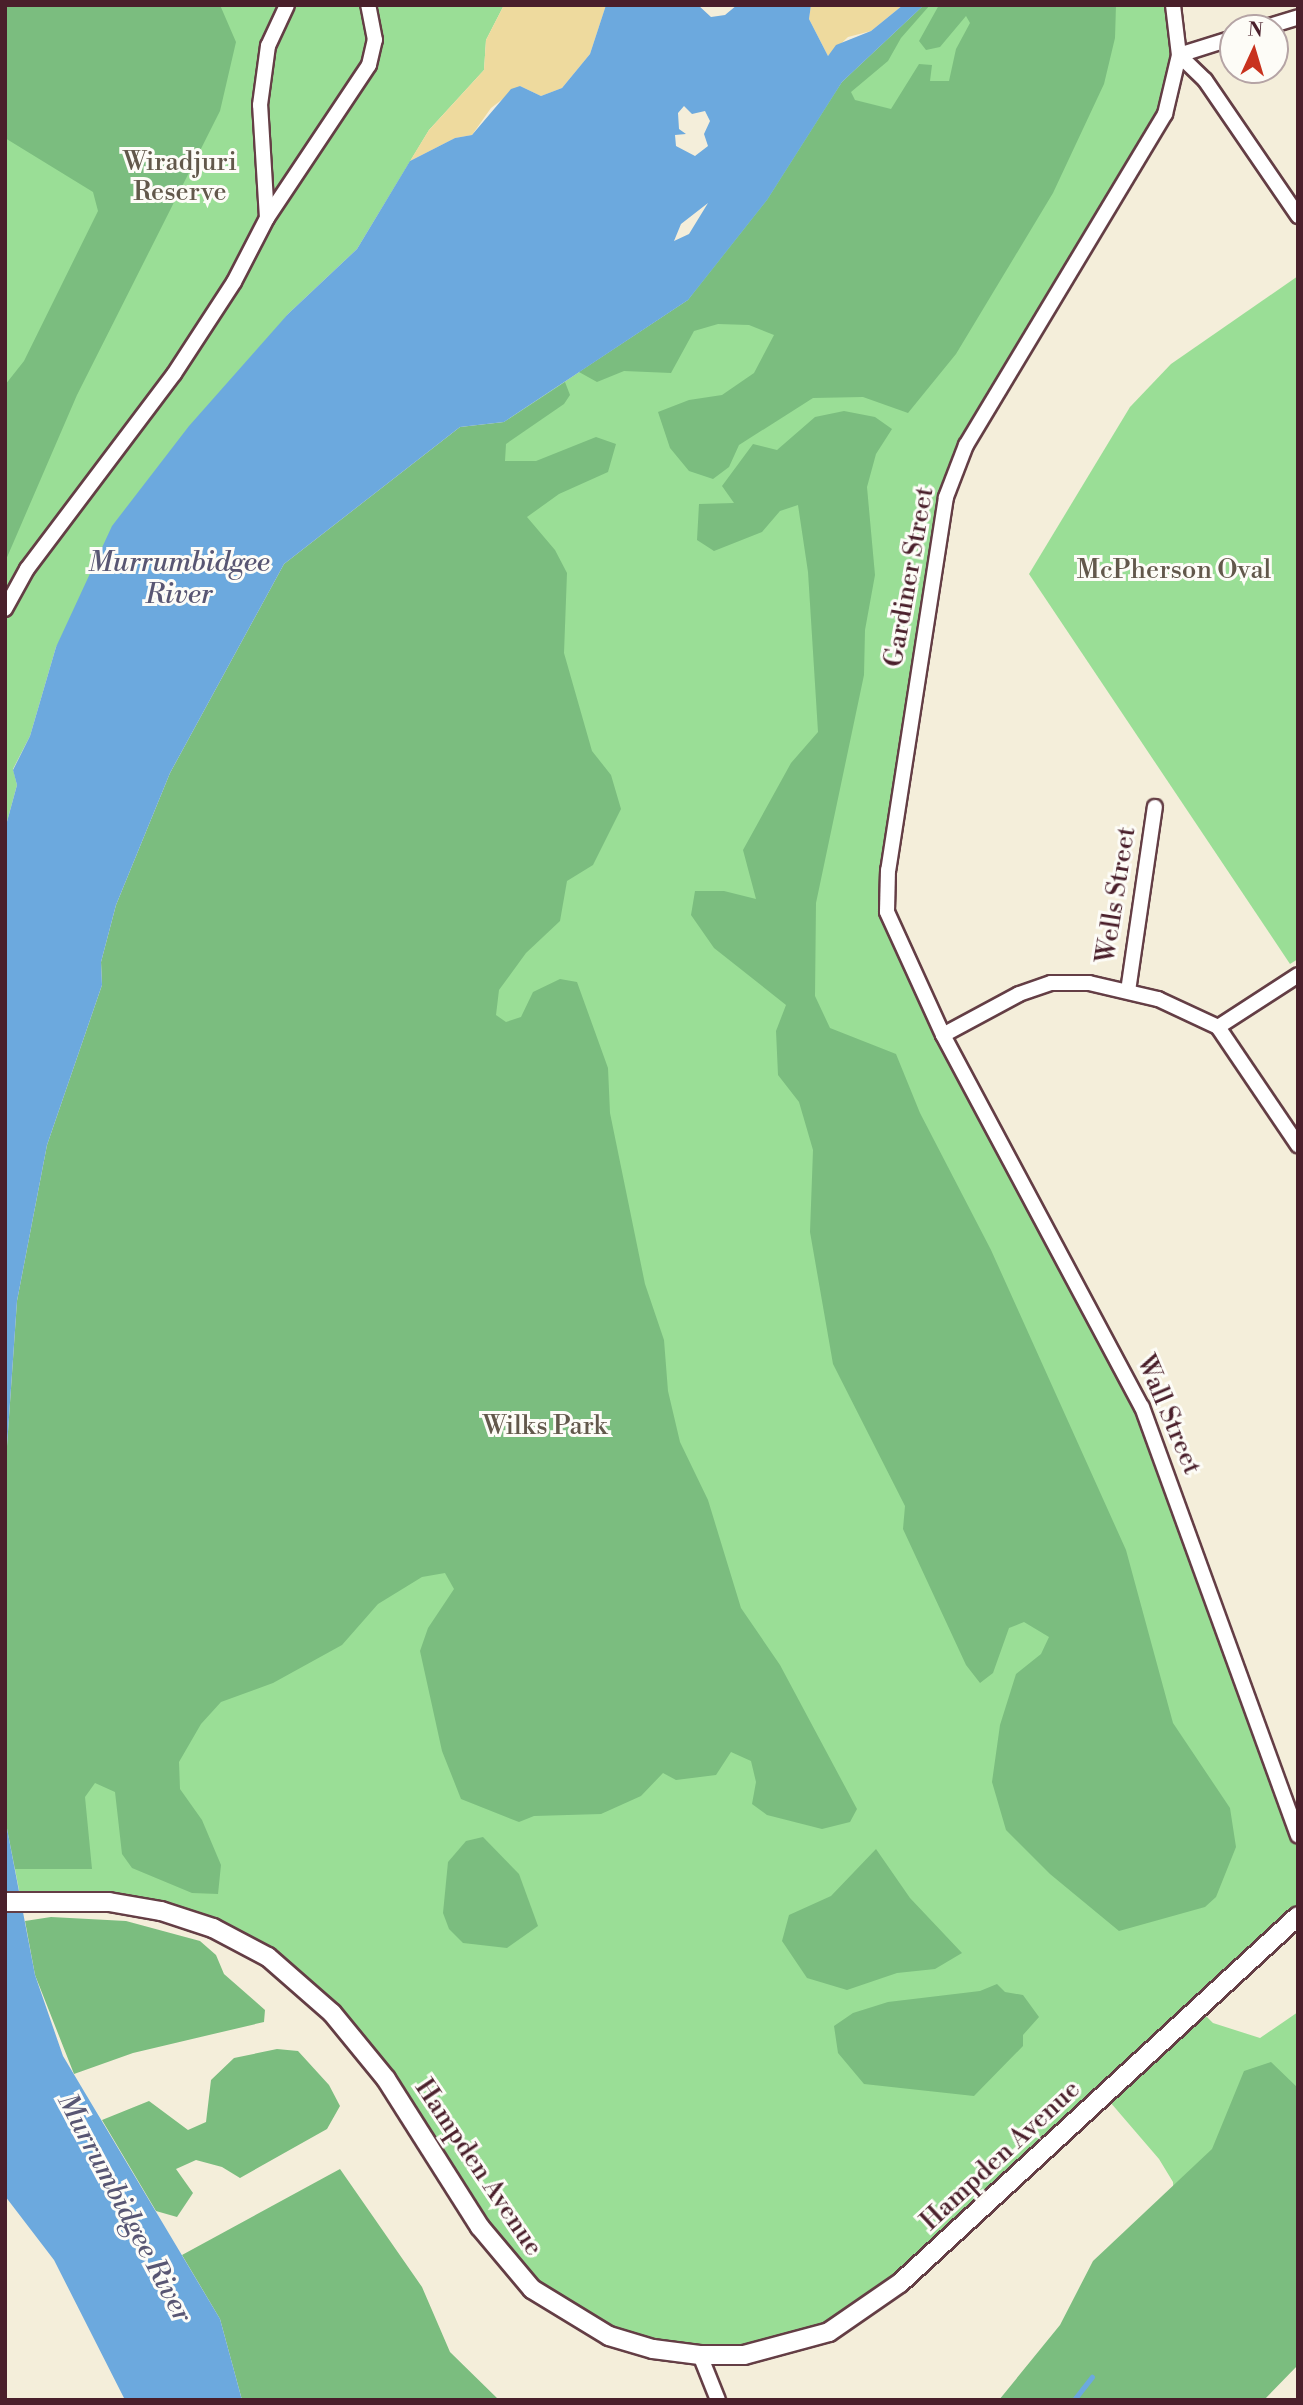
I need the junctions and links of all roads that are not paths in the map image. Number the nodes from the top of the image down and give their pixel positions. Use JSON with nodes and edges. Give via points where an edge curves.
{"nodes":[{"id":1,"x":287,"y":5,"type":"edge"},
{"id":2,"x":368,"y":5,"type":"edge"},
{"id":3,"x":1173,"y":5,"type":"edge"},
{"id":4,"x":1219,"y":42,"type":"edge"},
{"id":5,"x":1179,"y":55,"type":"junction"},
{"id":6,"x":1298,"y":216,"type":"edge"},
{"id":7,"x":267,"y":218,"type":"junction"},
{"id":8,"x":5,"y":609,"type":"edge"},
{"id":9,"x":1155,"y":807,"type":"dead end"},
{"id":10,"x":1298,"y":975,"type":"edge"},
{"id":11,"x":1128,"y":991,"type":"junction"},
{"id":12,"x":1218,"y":1027,"type":"junction"},
{"id":13,"x":943,"y":1035,"type":"junction"},
{"id":14,"x":1298,"y":1145,"type":"edge"},
{"id":15,"x":1298,"y":1836,"type":"edge"},
{"id":16,"x":5,"y":1902,"type":"edge"},
{"id":17,"x":1298,"y":1916,"type":"edge"},
{"id":18,"x":700,"y":2355,"type":"junction"},
{"id":19,"x":718,"y":2400,"type":"edge"}],
"edges":[{"from":1,"to":7,"type":"street","via":[[268,46],[260,105]]},
{"from":2,"to":7,"type":"street","via":[[375,40],[369,65]]},
{"from":3,"to":5,"type":"street","name":"Gardiner Street"},
{"from":4,"to":5,"type":"street"},
{"from":5,"to":6,"type":"street","via":[[1205,80]]},
{"from":5,"to":13,"type":"street","name":"Gardiner Street","via":[[1175,84],[1152,140],[971,437],[946,497],[886,891],[893,932]]},
{"from":7,"to":8,"type":"street","via":[[234,282],[174,374],[27,569]]},
{"from":9,"to":11,"type":"street","name":"Wells Street"},
{"from":10,"to":12,"type":"street"},
{"from":11,"to":12,"type":"street","via":[[1158,999]]},
{"from":11,"to":13,"type":"street","via":[[1069,982],[1034,987]]},
{"from":12,"to":14,"type":"street"},
{"from":13,"to":15,"type":"street","name":"Wall Street","via":[[1142,1407]]},
{"from":16,"to":18,"type":"main road","name":"Hampden Avenue","via":[[109,1902],[161,1911],[213,1928],[268,1957],[332,2013],[386,2079],[480,2227],[532,2289],[609,2336],[653,2349]]},
{"from":17,"to":18,"type":"main road","name":"Hampden Avenue","via":[[909,2275],[829,2332],[754,2353]]},
{"from":18,"to":19,"type":"street"}]}
